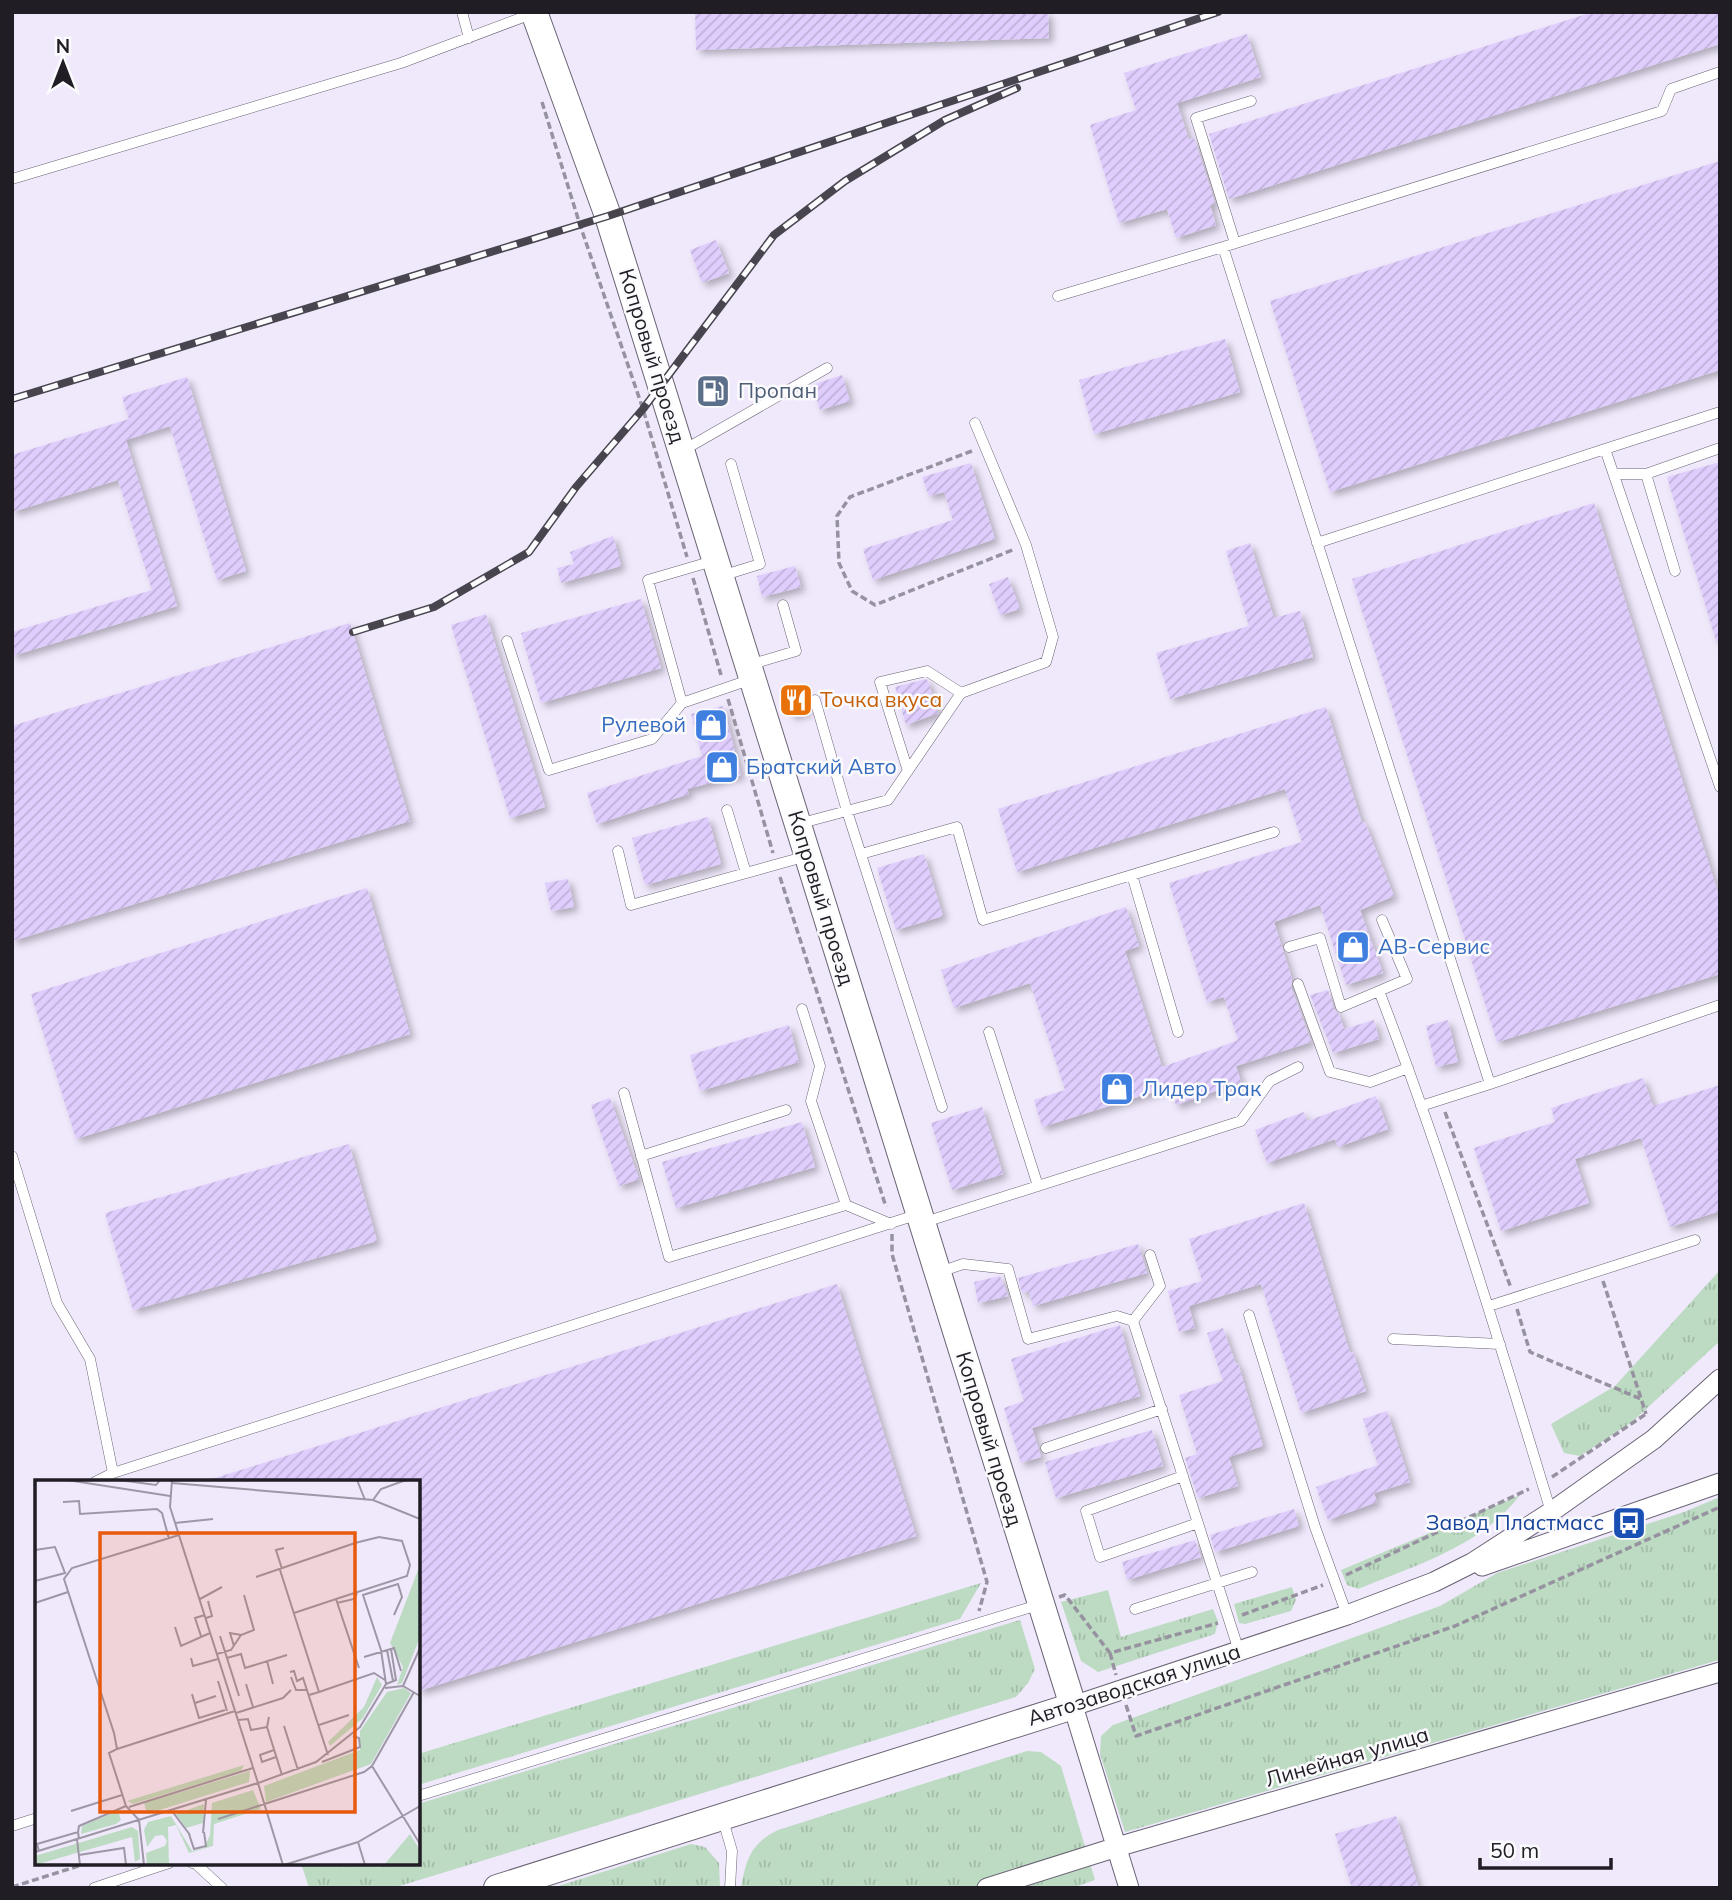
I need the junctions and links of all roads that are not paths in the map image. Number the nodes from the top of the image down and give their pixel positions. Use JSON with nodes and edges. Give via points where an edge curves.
{"nodes":[{"id":1,"x":462,"y":12,"type":"edge"},
{"id":2,"x":534,"y":13,"type":"edge"},
{"id":3,"x":469,"y":38,"type":"junction"},
{"id":4,"x":1720,"y":72,"type":"edge"},
{"id":5,"x":1251,"y":100,"type":"dead end"},
{"id":6,"x":12,"y":179,"type":"edge"},
{"id":7,"x":1235,"y":243,"type":"junction"},
{"id":8,"x":1223,"y":247,"type":"junction"},
{"id":9,"x":1058,"y":296,"type":"dead end"},
{"id":10,"x":827,"y":368,"type":"dead end"},
{"id":11,"x":1720,"y":412,"type":"edge"},
{"id":12,"x":975,"y":423,"type":"dead end"},
{"id":13,"x":1720,"y":448,"type":"edge"},
{"id":14,"x":1605,"y":449,"type":"junction"},
{"id":15,"x":681,"y":452,"type":"junction"},
{"id":16,"x":732,"y":464,"type":"dead end"},
{"id":17,"x":1614,"y":474,"type":"junction"},
{"id":18,"x":1646,"y":474,"type":"junction"},
{"id":19,"x":1317,"y":542,"type":"junction"},
{"id":20,"x":718,"y":568,"type":"junction"},
{"id":21,"x":1675,"y":571,"type":"dead end"},
{"id":22,"x":783,"y":605,"type":"dead end"},
{"id":23,"x":507,"y":641,"type":"dead end"},
{"id":24,"x":750,"y":672,"type":"junction"},
{"id":25,"x":961,"y":693,"type":"junction"},
{"id":26,"x":815,"y":700,"type":"dead end"},
{"id":27,"x":682,"y":703,"type":"junction"},
{"id":28,"x":908,"y":771,"type":"junction"},
{"id":29,"x":1720,"y":787,"type":"edge"},
{"id":30,"x":727,"y":810,"type":"dead end"},
{"id":31,"x":847,"y":811,"type":"junction"},
{"id":32,"x":798,"y":824,"type":"junction"},
{"id":33,"x":1274,"y":832,"type":"dead end"},
{"id":34,"x":618,"y":851,"type":"dead end"},
{"id":35,"x":861,"y":854,"type":"junction"},
{"id":36,"x":808,"y":856,"type":"junction"},
{"id":37,"x":746,"y":873,"type":"junction"},
{"id":38,"x":1132,"y":875,"type":"junction"},
{"id":39,"x":1382,"y":920,"type":"dead end"},
{"id":40,"x":1289,"y":947,"type":"dead end"},
{"id":41,"x":1298,"y":984,"type":"dead end"},
{"id":42,"x":1379,"y":991,"type":"junction"},
{"id":43,"x":1720,"y":1005,"type":"edge"},
{"id":44,"x":802,"y":1009,"type":"dead end"},
{"id":45,"x":989,"y":1032,"type":"dead end"},
{"id":46,"x":1178,"y":1032,"type":"dead end"},
{"id":47,"x":1298,"y":1067,"type":"dead end"},
{"id":48,"x":1408,"y":1068,"type":"junction"},
{"id":49,"x":1490,"y":1084,"type":"junction"},
{"id":50,"x":624,"y":1093,"type":"dead end"},
{"id":51,"x":1422,"y":1106,"type":"junction"},
{"id":52,"x":942,"y":1107,"type":"dead end"},
{"id":53,"x":786,"y":1110,"type":"dead end"},
{"id":54,"x":12,"y":1156,"type":"edge"},
{"id":55,"x":641,"y":1156,"type":"junction"},
{"id":56,"x":1038,"y":1186,"type":"junction"},
{"id":57,"x":846,"y":1205,"type":"junction"},
{"id":58,"x":921,"y":1219,"type":"junction"},
{"id":59,"x":891,"y":1224,"type":"junction"},
{"id":60,"x":1695,"y":1240,"type":"dead end"},
{"id":61,"x":1150,"y":1255,"type":"dead end"},
{"id":62,"x":938,"y":1273,"type":"junction"},
{"id":63,"x":1489,"y":1306,"type":"junction"},
{"id":64,"x":1249,"y":1315,"type":"dead end"},
{"id":65,"x":1133,"y":1321,"type":"junction"},
{"id":66,"x":1393,"y":1339,"type":"dead end"},
{"id":67,"x":1500,"y":1344,"type":"junction"},
{"id":68,"x":1717,"y":1384,"type":"edge"},
{"id":69,"x":1162,"y":1409,"type":"junction"},
{"id":70,"x":1046,"y":1448,"type":"dead end"},
{"id":71,"x":113,"y":1473,"type":"junction"},
{"id":72,"x":1183,"y":1476,"type":"junction"},
{"id":73,"x":99,"y":1480,"type":"edge"},
{"id":74,"x":1720,"y":1483,"type":"edge"},
{"id":75,"x":1552,"y":1512,"type":"junction"},
{"id":76,"x":1198,"y":1523,"type":"junction"},
{"id":77,"x":1252,"y":1572,"type":"dead end"},
{"id":78,"x":1434,"y":1582,"type":"junction"},
{"id":79,"x":1218,"y":1583,"type":"junction"},
{"id":80,"x":1041,"y":1604,"type":"junction"},
{"id":81,"x":1135,"y":1609,"type":"dead end"},
{"id":82,"x":1347,"y":1615,"type":"junction"},
{"id":83,"x":1239,"y":1651,"type":"junction"},
{"id":84,"x":1720,"y":1672,"type":"edge"},
{"id":85,"x":1073,"y":1706,"type":"junction"},
{"id":86,"x":420,"y":1795,"type":"edge"},
{"id":87,"x":722,"y":1817,"type":"junction"},
{"id":88,"x":35,"y":1819,"type":"edge"},
{"id":89,"x":12,"y":1826,"type":"edge"},
{"id":90,"x":1117,"y":1847,"type":"junction"},
{"id":91,"x":163,"y":1865,"type":"edge"},
{"id":92,"x":197,"y":1865,"type":"edge"},
{"id":93,"x":94,"y":1888,"type":"edge"},
{"id":94,"x":222,"y":1888,"type":"edge"},
{"id":95,"x":497,"y":1888,"type":"edge"},
{"id":96,"x":730,"y":1888,"type":"edge"},
{"id":97,"x":987,"y":1888,"type":"edge"},
{"id":98,"x":1129,"y":1888,"type":"edge"}],
"edges":[{"from":1,"to":3,"type":"lane"},
{"from":2,"to":3,"type":"lane"},
{"from":2,"to":15,"type":"main road","name":"Копровый проезд","via":[[608,216]]},
{"from":3,"to":6,"type":"lane","via":[[401,63]]},
{"from":4,"to":7,"type":"lane","via":[[1671,89],[1662,111]]},
{"from":5,"to":7,"type":"lane","via":[[1196,118]]},
{"from":7,"to":8,"type":"lane"},
{"from":8,"to":9,"type":"lane"},
{"from":8,"to":19,"type":"lane"},
{"from":10,"to":15,"type":"lane"},
{"from":11,"to":14,"type":"lane"},
{"from":12,"to":25,"type":"lane","via":[[1026,545],[1054,637],[1046,662]]},
{"from":13,"to":18,"type":"lane"},
{"from":14,"to":17,"type":"lane"},
{"from":14,"to":19,"type":"lane"},
{"from":15,"to":20,"type":"main road","name":"Копровый проезд"},
{"from":16,"to":20,"type":"lane","via":[[760,564]]},
{"from":17,"to":18,"type":"lane"},
{"from":17,"to":29,"type":"lane"},
{"from":18,"to":21,"type":"lane"},
{"from":19,"to":49,"type":"lane"},
{"from":20,"to":24,"type":"main road","name":"Копровый проезд"},
{"from":20,"to":27,"type":"lane","via":[[690,569],[648,580]]},
{"from":22,"to":24,"type":"lane","via":[[796,651]]},
{"from":23,"to":27,"type":"lane","via":[[550,770],[652,739]]},
{"from":24,"to":27,"type":"lane"},
{"from":24,"to":32,"type":"main road","name":"Копровый проезд"},
{"from":25,"to":28,"type":"lane"},
{"from":25,"to":28,"type":"lane","via":[[927,671],[880,682]]},
{"from":26,"to":31,"type":"lane"},
{"from":28,"to":31,"type":"lane","via":[[888,800]]},
{"from":30,"to":37,"type":"lane"},
{"from":31,"to":32,"type":"lane"},
{"from":31,"to":35,"type":"lane"},
{"from":32,"to":36,"type":"main road","name":"Копровый проезд"},
{"from":33,"to":38,"type":"lane"},
{"from":34,"to":37,"type":"lane","via":[[631,905]]},
{"from":35,"to":38,"type":"lane","via":[[957,827],[983,920]]},
{"from":35,"to":52,"type":"lane"},
{"from":36,"to":37,"type":"lane"},
{"from":36,"to":58,"type":"main road","name":"Копровый проезд"},
{"from":38,"to":46,"type":"lane"},
{"from":39,"to":42,"type":"lane","via":[[1407,979]]},
{"from":40,"to":42,"type":"lane","via":[[1320,938],[1341,1007]]},
{"from":41,"to":48,"type":"lane","via":[[1330,1072],[1370,1082]]},
{"from":42,"to":48,"type":"lane"},
{"from":43,"to":49,"type":"lane"},
{"from":44,"to":57,"type":"lane","via":[[820,1066],[811,1101]]},
{"from":45,"to":56,"type":"lane"},
{"from":47,"to":56,"type":"lane","via":[[1270,1081],[1241,1121]]},
{"from":48,"to":51,"type":"lane"},
{"from":49,"to":51,"type":"lane"},
{"from":50,"to":55,"type":"lane"},
{"from":51,"to":63,"type":"lane"},
{"from":53,"to":55,"type":"lane"},
{"from":54,"to":71,"type":"lane","via":[[57,1303],[90,1359]]},
{"from":55,"to":57,"type":"lane","via":[[669,1257]]},
{"from":56,"to":58,"type":"lane"},
{"from":57,"to":59,"type":"lane"},
{"from":58,"to":59,"type":"lane"},
{"from":58,"to":62,"type":"main road","name":"Копровый проезд"},
{"from":59,"to":71,"type":"lane"},
{"from":60,"to":63,"type":"lane"},
{"from":61,"to":65,"type":"lane","via":[[1160,1286]]},
{"from":62,"to":65,"type":"lane","via":[[963,1264],[1008,1269],[1028,1339],[1117,1315]]},
{"from":62,"to":80,"type":"main road","name":"Копровый проезд"},
{"from":63,"to":67,"type":"lane"},
{"from":64,"to":82,"type":"lane"},
{"from":65,"to":69,"type":"lane"},
{"from":66,"to":67,"type":"lane"},
{"from":67,"to":75,"type":"lane"},
{"from":68,"to":75,"type":"street","name":"Автозаводская улица","via":[[1654,1439]]},
{"from":69,"to":70,"type":"lane"},
{"from":69,"to":72,"type":"lane"},
{"from":71,"to":73,"type":"lane"},
{"from":72,"to":76,"type":"lane"},
{"from":72,"to":76,"type":"lane","via":[[1086,1511],[1100,1557]]},
{"from":74,"to":78,"type":"street"},
{"from":75,"to":78,"type":"street","name":"Автозаводская улица"},
{"from":76,"to":79,"type":"lane"},
{"from":77,"to":79,"type":"lane"},
{"from":78,"to":82,"type":"street","name":"Автозаводская улица"},
{"from":79,"to":81,"type":"lane"},
{"from":79,"to":83,"type":"lane"},
{"from":80,"to":85,"type":"main road","name":"Копровый проезд"},
{"from":80,"to":86,"type":"lane"},
{"from":82,"to":83,"type":"street","name":"Автозаводская улица"},
{"from":83,"to":85,"type":"street","name":"Автозаводская улица"},
{"from":84,"to":90,"type":"street","name":"Линейная улица"},
{"from":85,"to":87,"type":"main road","name":"Автозаводская улица"},
{"from":85,"to":90,"type":"street"},
{"from":87,"to":95,"type":"main road","name":"Автозаводская улица"},
{"from":87,"to":96,"type":"lane","via":[[732,1851]]},
{"from":88,"to":89,"type":"lane"},
{"from":90,"to":97,"type":"street","name":"Линейная улица"},
{"from":90,"to":98,"type":"street"},
{"from":91,"to":93,"type":"lane"},
{"from":92,"to":94,"type":"lane"}]}
